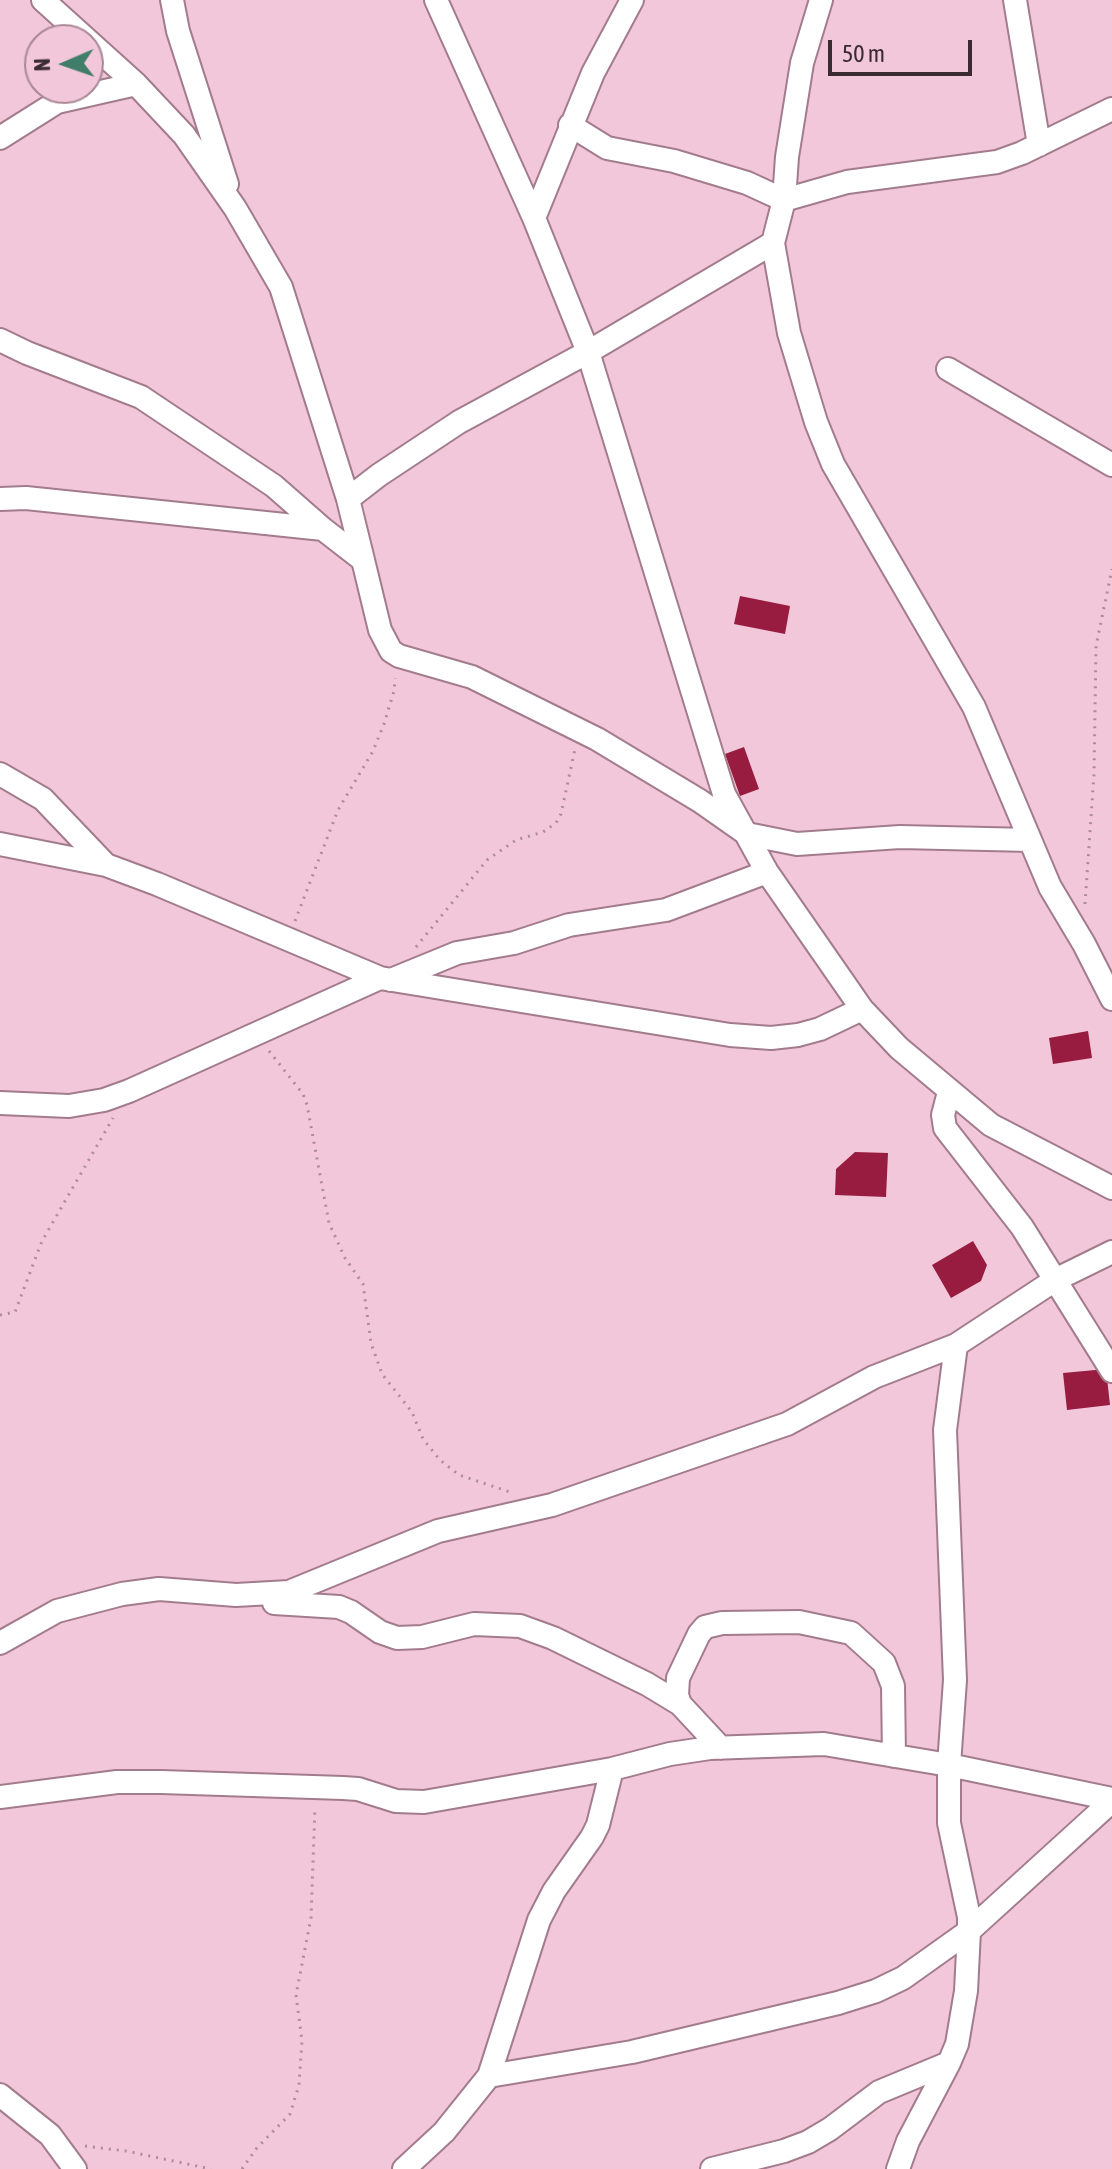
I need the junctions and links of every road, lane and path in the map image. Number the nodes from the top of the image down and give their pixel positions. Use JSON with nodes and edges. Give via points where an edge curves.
{"nodes":[{"id":1,"x":43,"y":0,"type":"edge"},
{"id":2,"x":172,"y":0,"type":"edge"},
{"id":3,"x":436,"y":0,"type":"edge"},
{"id":4,"x":632,"y":0,"type":"edge"},
{"id":5,"x":821,"y":0,"type":"edge"},
{"id":6,"x":1015,"y":0,"type":"edge"},
{"id":7,"x":136,"y":84,"type":"junction"},
{"id":8,"x":1112,"y":109,"type":"edge"},
{"id":9,"x":570,"y":125,"type":"junction"},
{"id":10,"x":0,"y":138,"type":"edge"},
{"id":11,"x":1039,"y":145,"type":"junction"},
{"id":12,"x":784,"y":200,"type":"junction"},
{"id":13,"x":235,"y":208,"type":"junction"},
{"id":14,"x":534,"y":218,"type":"junction"},
{"id":15,"x":773,"y":243,"type":"junction"},
{"id":16,"x":0,"y":340,"type":"edge"},
{"id":17,"x":588,"y":352,"type":"junction"},
{"id":18,"x":948,"y":369,"type":"dead end"},
{"id":19,"x":1112,"y":465,"type":"edge"},
{"id":20,"x":0,"y":499,"type":"edge"},
{"id":21,"x":348,"y":499,"type":"junction"},
{"id":22,"x":323,"y":529,"type":"junction"},
{"id":23,"x":363,"y":560,"type":"junction"},
{"id":24,"x":1112,"y":569,"type":"edge"},
{"id":25,"x":391,"y":651,"type":"junction"},
{"id":26,"x":579,"y":730,"type":"junction"},
{"id":27,"x":0,"y":774,"type":"edge"},
{"id":28,"x":747,"y":834,"type":"junction"},
{"id":29,"x":1030,"y":840,"type":"junction"},
{"id":30,"x":0,"y":844,"type":"edge"},
{"id":31,"x":106,"y":865,"type":"junction"},
{"id":32,"x":767,"y":872,"type":"junction"},
{"id":33,"x":288,"y":939,"type":"junction"},
{"id":34,"x":1084,"y":944,"type":"junction"},
{"id":35,"x":386,"y":979,"type":"junction"},
{"id":36,"x":1112,"y":999,"type":"edge"},
{"id":37,"x":862,"y":1009,"type":"junction"},
{"id":38,"x":254,"y":1033,"type":"junction"},
{"id":39,"x":129,"y":1091,"type":"junction"},
{"id":40,"x":949,"y":1092,"type":"junction"},
{"id":41,"x":0,"y":1103,"type":"edge"},
{"id":42,"x":1112,"y":1188,"type":"edge"},
{"id":43,"x":1112,"y":1252,"type":"edge"},
{"id":44,"x":1055,"y":1280,"type":"junction"},
{"id":45,"x":0,"y":1315,"type":"edge"},
{"id":46,"x":956,"y":1345,"type":"junction"},
{"id":47,"x":1112,"y":1371,"type":"edge"},
{"id":48,"x":511,"y":1492,"type":"dead end"},
{"id":49,"x":256,"y":1594,"type":"junction"},
{"id":50,"x":0,"y":1643,"type":"edge"},
{"id":51,"x":680,"y":1704,"type":"junction"},
{"id":52,"x":721,"y":1748,"type":"junction"},
{"id":53,"x":894,"y":1756,"type":"junction"},
{"id":54,"x":949,"y":1765,"type":"junction"},
{"id":55,"x":612,"y":1769,"type":"junction"},
{"id":56,"x":316,"y":1788,"type":"junction"},
{"id":57,"x":0,"y":1797,"type":"edge"},
{"id":58,"x":1112,"y":1800,"type":"edge"},
{"id":59,"x":969,"y":1931,"type":"junction"},
{"id":60,"x":949,"y":2063,"type":"junction"},
{"id":61,"x":489,"y":2076,"type":"junction"},
{"id":62,"x":0,"y":2095,"type":"edge"},
{"id":63,"x":10,"y":2114,"type":"edge"},
{"id":64,"x":58,"y":2144,"type":"junction"},
{"id":65,"x":75,"y":2169,"type":"edge"},
{"id":66,"x":211,"y":2169,"type":"edge"},
{"id":67,"x":242,"y":2169,"type":"edge"},
{"id":68,"x":404,"y":2169,"type":"edge"},
{"id":69,"x":712,"y":2169,"type":"edge"},
{"id":70,"x":898,"y":2169,"type":"edge"}],
"edges":[{"from":1,"to":7,"type":"street"},
{"from":2,"to":13,"type":"street"},
{"from":3,"to":14,"type":"street"},
{"from":4,"to":9,"type":"street"},
{"from":5,"to":12,"type":"street","via":[[802,63]]},
{"from":6,"to":11,"type":"street"},
{"from":7,"to":10,"type":"street","via":[[57,102]]},
{"from":7,"to":13,"type":"street","via":[[193,146]]},
{"from":8,"to":11,"type":"street"},
{"from":9,"to":12,"type":"street","via":[[607,148],[732,178]]},
{"from":9,"to":14,"type":"street"},
{"from":11,"to":12,"type":"street","via":[[997,162],[847,182]]},
{"from":12,"to":15,"type":"street"},
{"from":13,"to":21,"type":"street","via":[[291,311]]},
{"from":14,"to":17,"type":"street"},
{"from":15,"to":17,"type":"street"},
{"from":15,"to":29,"type":"street","via":[[789,333],[833,464],[974,707]]},
{"from":16,"to":22,"type":"street","via":[[141,397],[274,486]]},
{"from":17,"to":21,"type":"street","via":[[459,422]]},
{"from":17,"to":28,"type":"street","via":[[724,794]]},
{"from":18,"to":19,"type":"street"},
{"from":20,"to":22,"type":"street"},
{"from":21,"to":23,"type":"street"},
{"from":22,"to":23,"type":"street"},
{"from":23,"to":25,"type":"street","via":[[380,630]]},
{"from":24,"to":34,"type":"path","via":[[1096,646]]},
{"from":25,"to":26,"type":"street","via":[[472,677]]},
{"from":25,"to":33,"type":"path","via":[[394,691],[384,724],[338,810]]},
{"from":26,"to":28,"type":"street"},
{"from":26,"to":35,"type":"path","via":[[556,823],[487,860]]},
{"from":27,"to":31,"type":"street","via":[[43,799]]},
{"from":28,"to":29,"type":"street","via":[[797,844],[900,837]]},
{"from":28,"to":32,"type":"street"},
{"from":29,"to":34,"type":"street"},
{"from":30,"to":31,"type":"street"},
{"from":31,"to":33,"type":"street"},
{"from":32,"to":35,"type":"street","via":[[666,910],[569,925],[514,943],[457,953]]},
{"from":32,"to":37,"type":"street"},
{"from":33,"to":35,"type":"street"},
{"from":34,"to":36,"type":"street"},
{"from":35,"to":37,"type":"street","via":[[771,1038],[820,1029]]},
{"from":35,"to":38,"type":"street"},
{"from":37,"to":40,"type":"street"},
{"from":38,"to":39,"type":"street"},
{"from":38,"to":48,"type":"path","via":[[307,1105],[329,1223],[363,1284],[371,1343],[382,1374],[440,1460],[459,1475]]},
{"from":39,"to":41,"type":"street","via":[[69,1106]]},
{"from":39,"to":45,"type":"path","via":[[42,1241],[15,1312]]},
{"from":40,"to":42,"type":"street","via":[[991,1125]]},
{"from":40,"to":44,"type":"street","via":[[945,1128],[1022,1227]]},
{"from":43,"to":44,"type":"street"},
{"from":44,"to":46,"type":"street"},
{"from":44,"to":47,"type":"street"},
{"from":46,"to":49,"type":"street","via":[[874,1377],[787,1424],[552,1505],[438,1531],[300,1588]]},
{"from":46,"to":54,"type":"street","via":[[945,1430],[955,1680]]},
{"from":49,"to":50,"type":"street","via":[[159,1589],[122,1594],[57,1611]]},
{"from":49,"to":51,"type":"street","via":[[270,1603],[339,1607],[397,1638],[474,1624],[529,1628]]},
{"from":51,"to":52,"type":"street"},
{"from":51,"to":53,"type":"street","via":[[678,1678],[705,1627],[810,1622],[851,1633],[884,1663],[893,1686]]},
{"from":52,"to":53,"type":"street","via":[[824,1744]]},
{"from":52,"to":55,"type":"street"},
{"from":53,"to":54,"type":"street"},
{"from":54,"to":58,"type":"street"},
{"from":54,"to":59,"type":"street","via":[[949,1823]]},
{"from":55,"to":56,"type":"street","via":[[424,1802],[396,1801],[358,1789]]},
{"from":55,"to":61,"type":"street","via":[[598,1825],[539,1920]]},
{"from":56,"to":57,"type":"street","via":[[117,1782]]},
{"from":56,"to":67,"type":"path","via":[[311,1918],[296,1995],[302,2041],[299,2085],[290,2114]]},
{"from":58,"to":59,"type":"street"},
{"from":59,"to":60,"type":"street","via":[[966,1991]]},
{"from":59,"to":61,"type":"street","via":[[903,1978],[838,2003],[632,2052]]},
{"from":60,"to":69,"type":"street","via":[[879,2092],[808,2142]]},
{"from":60,"to":70,"type":"street"},
{"from":61,"to":68,"type":"street","via":[[444,2132]]},
{"from":62,"to":63,"type":"street"},
{"from":63,"to":64,"type":"street"},
{"from":64,"to":65,"type":"street"},
{"from":64,"to":66,"type":"path","via":[[126,2151]]}]}
